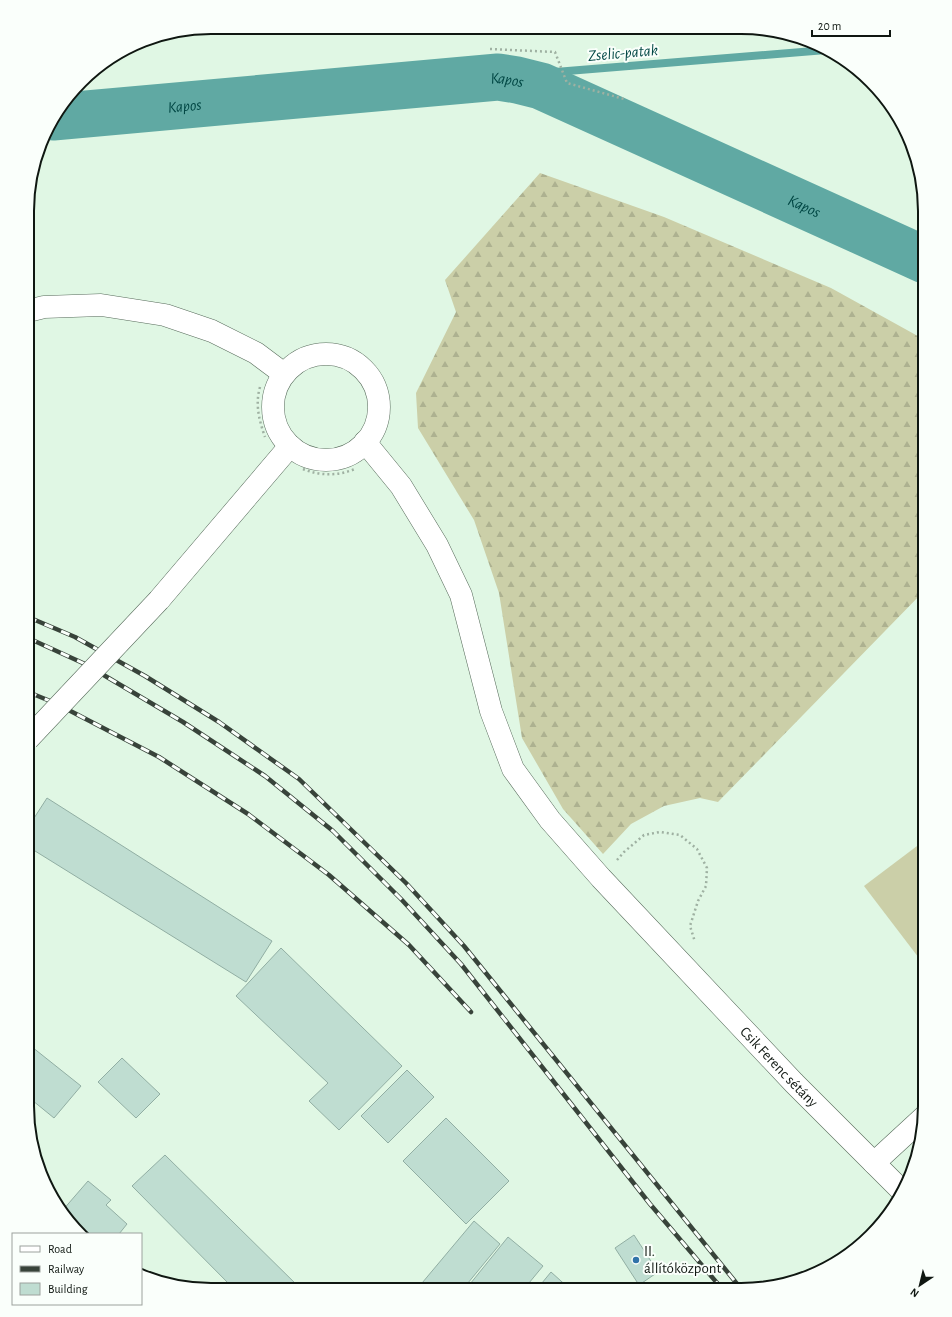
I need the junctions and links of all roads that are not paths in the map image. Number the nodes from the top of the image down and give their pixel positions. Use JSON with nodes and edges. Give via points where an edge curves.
{"nodes":[{"id":1,"x":34,"y":310,"type":"edge"},
{"id":2,"x":284,"y":374,"type":"junction"},
{"id":3,"x":366,"y":442,"type":"junction"},
{"id":4,"x":290,"y":446,"type":"junction"},
{"id":5,"x":34,"y":733,"type":"edge"},
{"id":6,"x":917,"y":1123,"type":"edge"},
{"id":7,"x":874,"y":1163,"type":"junction"},
{"id":8,"x":898,"y":1187,"type":"edge"}],
"edges":[{"from":1,"to":2,"type":"street","via":[[101,305],[165,315],[212,331],[256,353]]},
{"from":2,"to":3,"type":"street","via":[[308,356],[327,353],[345,357],[359,365],[370,377],[378,393],[379,412],[374,429]]},
{"from":2,"to":4,"type":"street","via":[[274,397],[273,414],[278,431]]},
{"from":3,"to":4,"type":"street","via":[[354,452],[338,459],[321,460],[306,456]]},
{"from":3,"to":7,"type":"street","name":"Csik Ferenc sétány","via":[[401,486],[437,545],[461,594],[491,711],[513,769],[550,820],[601,878],[794,1084]]},
{"from":4,"to":5,"type":"street","bridge":true,"via":[[159,600]]},
{"from":6,"to":7,"type":"street"},
{"from":7,"to":8,"type":"street","name":"Csik Ferenc sétány"}]}
